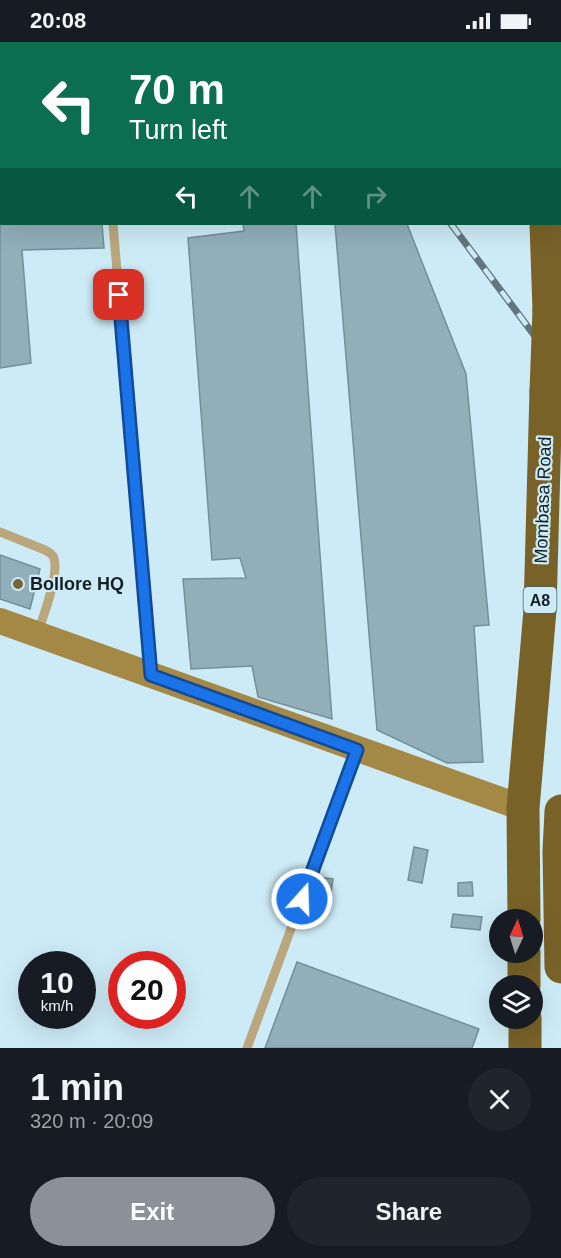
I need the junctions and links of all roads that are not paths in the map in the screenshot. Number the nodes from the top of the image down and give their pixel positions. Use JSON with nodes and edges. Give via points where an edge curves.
{"nodes":[{"id":1,"x":113,"y":225,"type":"edge"},
{"id":2,"x":546,"y":225,"type":"edge"},
{"id":3,"x":0,"y":532,"type":"edge"},
{"id":4,"x":0,"y":621,"type":"edge"},
{"id":5,"x":38,"y":635,"type":"junction"},
{"id":6,"x":151,"y":675,"type":"junction"},
{"id":7,"x":357,"y":750,"type":"junction"},
{"id":8,"x":523,"y":808,"type":"junction"},
{"id":9,"x":561,"y":811,"type":"edge"},
{"id":10,"x":524,"y":909,"type":"edge"},
{"id":11,"x":561,"y":967,"type":"edge"},
{"id":12,"x":525,"y":1029,"type":"edge"},
{"id":13,"x":247,"y":1048,"type":"edge"},
{"id":14,"x":525,"y":1048,"type":"edge"}],
"edges":[{"from":1,"to":6,"type":"lane"},
{"from":2,"to":8,"type":"highway","name":"Mombasa Road","number":"A8","bridge":true,"via":[[549,310],[540,610]]},
{"from":3,"to":5,"type":"lane","via":[[45,550],[54,558],[56,568]]},
{"from":4,"to":5,"type":"street"},
{"from":5,"to":6,"type":"street"},
{"from":6,"to":7,"type":"street"},
{"from":7,"to":8,"type":"street"},
{"from":7,"to":13,"type":"lane"},
{"from":8,"to":10,"type":"highway","name":"Mombasa Road","number":"A8"},
{"from":9,"to":11,"type":"highway"},
{"from":12,"to":14,"type":"highway"}]}
